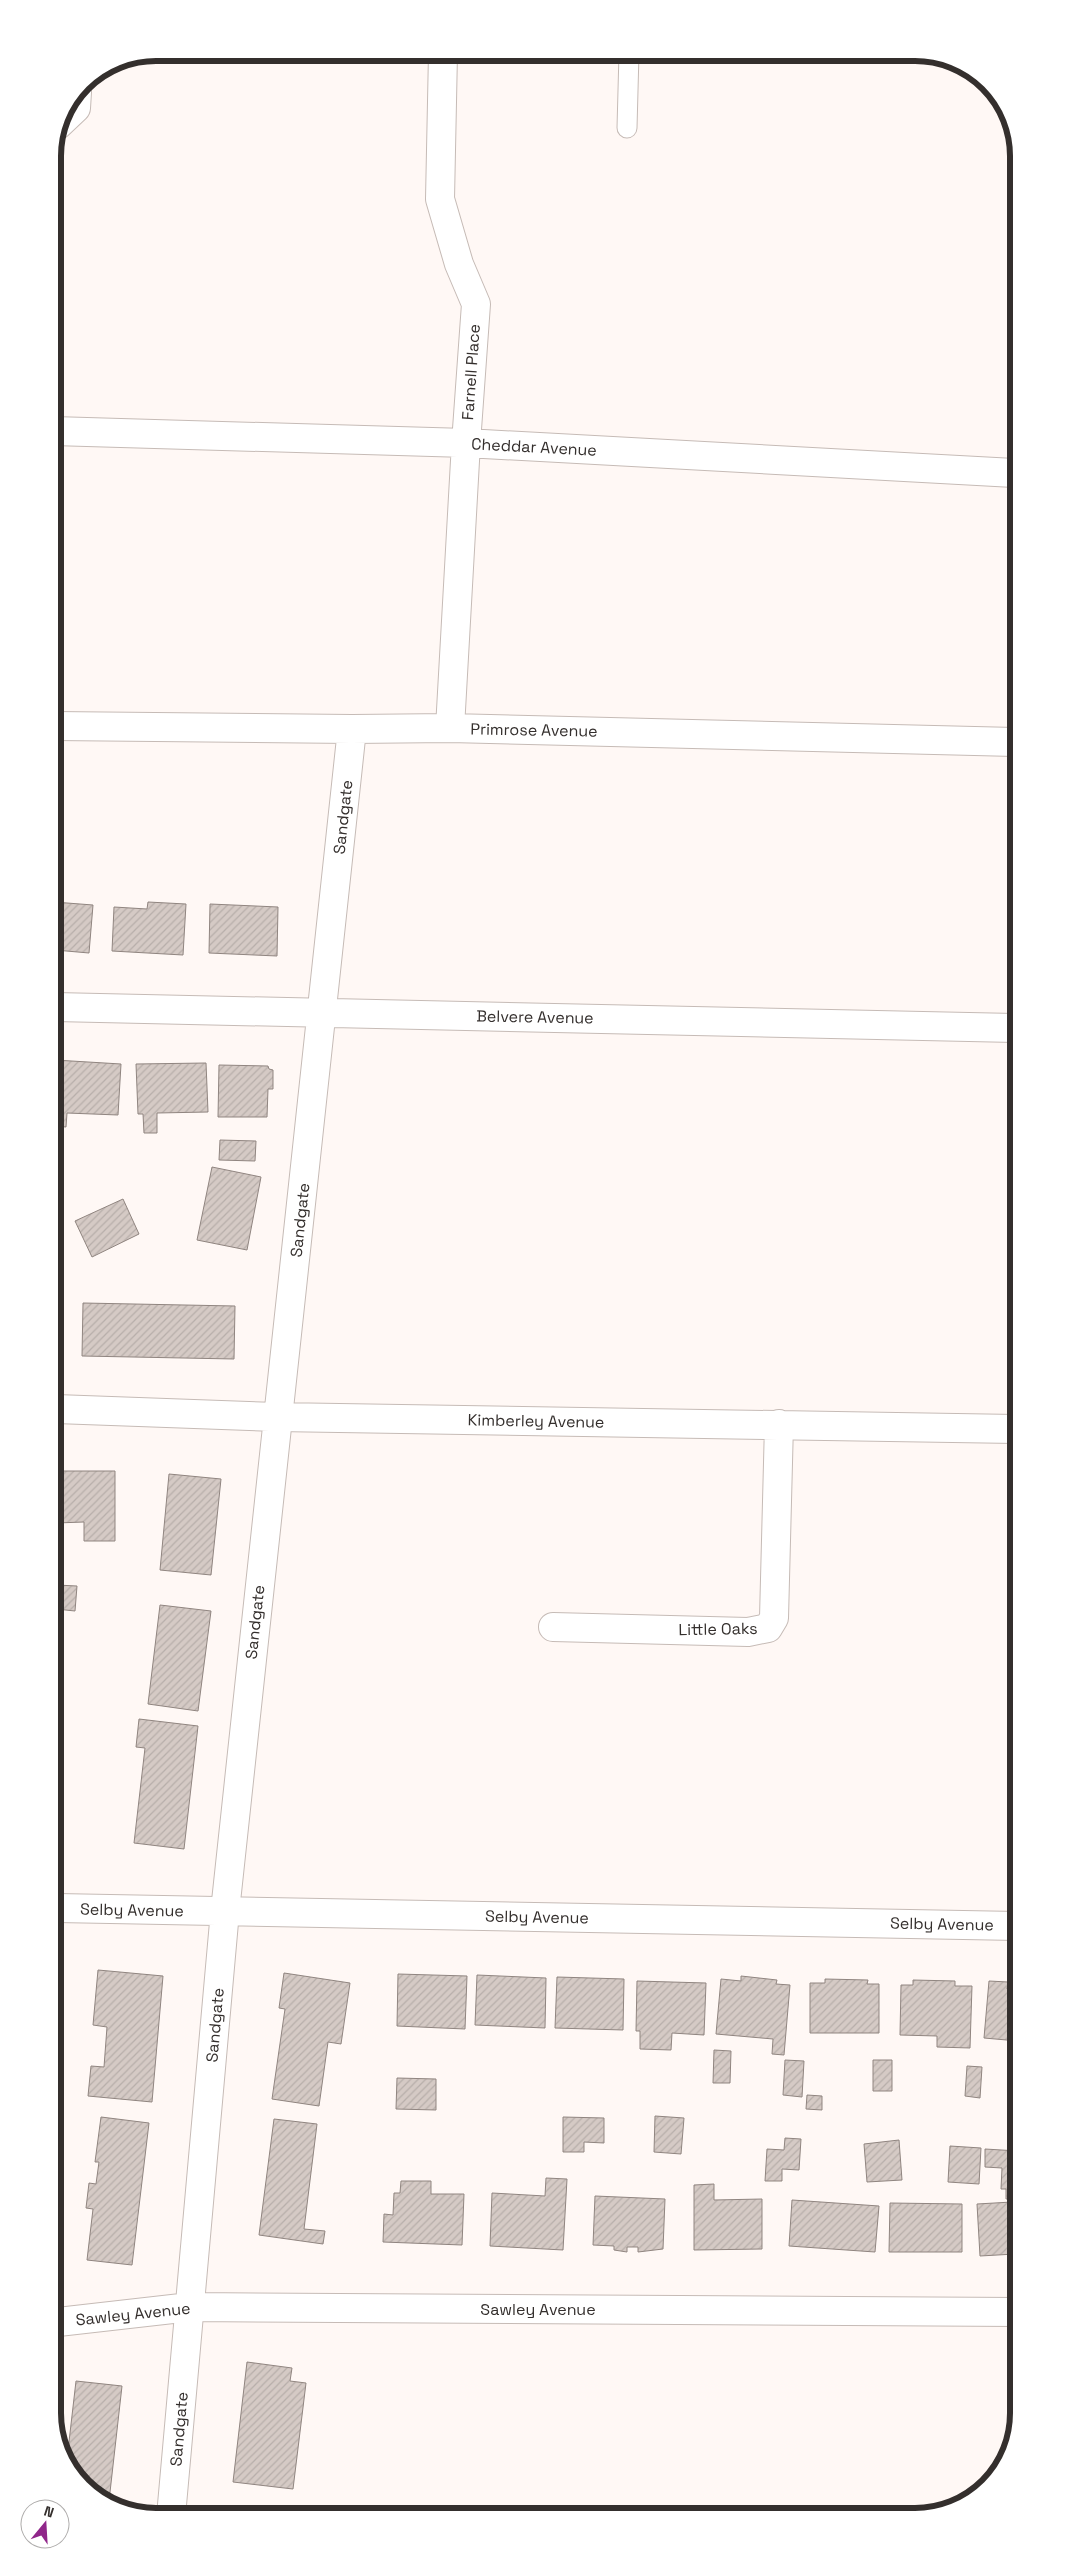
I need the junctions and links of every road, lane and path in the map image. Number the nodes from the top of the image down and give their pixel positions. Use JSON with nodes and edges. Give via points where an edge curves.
{"nodes":[{"id":1,"x":443,"y":61,"type":"edge"},
{"id":2,"x":629,"y":61,"type":"edge"},
{"id":3,"x":627,"y":128,"type":"dead end"},
{"id":4,"x":61,"y":431,"type":"edge"},
{"id":5,"x":466,"y":443,"type":"junction"},
{"id":6,"x":1010,"y":472,"type":"edge"},
{"id":7,"x":61,"y":726,"type":"edge"},
{"id":8,"x":450,"y":728,"type":"junction"},
{"id":9,"x":352,"y":730,"type":"junction"},
{"id":10,"x":1010,"y":742,"type":"edge"},
{"id":11,"x":61,"y":1007,"type":"edge"},
{"id":12,"x":323,"y":1013,"type":"junction"},
{"id":13,"x":1010,"y":1028,"type":"edge"},
{"id":14,"x":61,"y":1409,"type":"edge"},
{"id":15,"x":277,"y":1417,"type":"junction"},
{"id":16,"x":779,"y":1424,"type":"junction"},
{"id":17,"x":1010,"y":1429,"type":"edge"},
{"id":18,"x":553,"y":1626,"type":"dead end"},
{"id":19,"x":61,"y":1908,"type":"edge"},
{"id":20,"x":225,"y":1911,"type":"junction"},
{"id":21,"x":1010,"y":1926,"type":"edge"},
{"id":22,"x":190,"y":2307,"type":"junction"},
{"id":23,"x":1010,"y":2312,"type":"edge"},
{"id":24,"x":61,"y":2322,"type":"edge"},
{"id":25,"x":173,"y":2508,"type":"edge"}],
"edges":[{"from":1,"to":5,"type":"street","name":"Farnell Place","via":[[440,199],[459,264],[476,304]]},
{"from":2,"to":3,"type":"lane"},
{"from":4,"to":5,"type":"street","name":"Cheddar Avenue"},
{"from":5,"to":6,"type":"street","name":"Cheddar Avenue"},
{"from":5,"to":8,"type":"street","name":"Farnell Place"},
{"from":7,"to":9,"type":"street","name":"Primrose Avenue"},
{"from":8,"to":9,"type":"street","name":"Primrose Avenue"},
{"from":8,"to":10,"type":"street","name":"Primrose Avenue"},
{"from":9,"to":12,"type":"street","name":"Sandgate"},
{"from":11,"to":12,"type":"street","name":"Belvere Avenue"},
{"from":12,"to":13,"type":"street","name":"Belvere Avenue"},
{"from":12,"to":15,"type":"street","name":"Sandgate"},
{"from":14,"to":15,"type":"street","name":"Kimberley Avenue"},
{"from":15,"to":16,"type":"street","name":"Kimberley Avenue"},
{"from":15,"to":20,"type":"street","name":"Sandgate"},
{"from":16,"to":17,"type":"street","name":"Kimberley Avenue"},
{"from":16,"to":18,"type":"street","name":"Little Oaks","via":[[774,1618],[768,1628],[748,1632]]},
{"from":19,"to":20,"type":"street","name":"Selby Avenue"},
{"from":20,"to":21,"type":"street","name":"Selby Avenue"},
{"from":20,"to":22,"type":"street","name":"Sandgate"},
{"from":22,"to":23,"type":"street","name":"Sawley Avenue"},
{"from":22,"to":24,"type":"street","name":"Sawley Avenue"},
{"from":22,"to":25,"type":"street","name":"Sandgate"}]}
